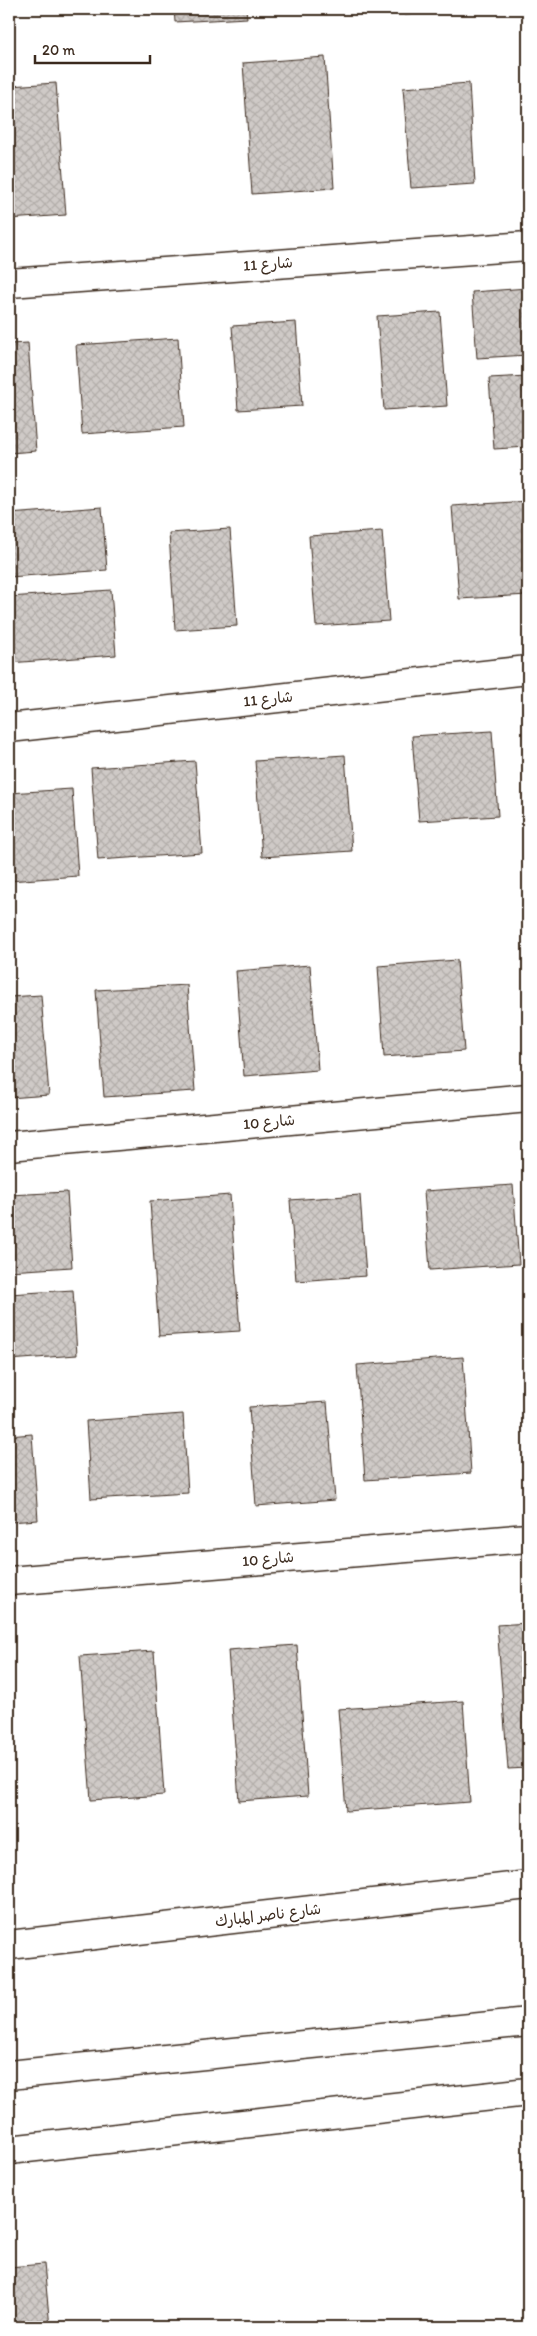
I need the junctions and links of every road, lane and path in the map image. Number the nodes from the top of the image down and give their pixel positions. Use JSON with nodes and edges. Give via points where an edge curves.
{"nodes":[{"id":1,"x":528,"y":246,"type":"edge"},
{"id":2,"x":9,"y":283,"type":"edge"},
{"id":3,"x":528,"y":670,"type":"edge"},
{"id":4,"x":9,"y":728,"type":"edge"},
{"id":5,"x":528,"y":1098,"type":"edge"},
{"id":6,"x":9,"y":1146,"type":"edge"},
{"id":7,"x":528,"y":1538,"type":"edge"},
{"id":8,"x":9,"y":1581,"type":"edge"},
{"id":9,"x":528,"y":1885,"type":"edge"},
{"id":10,"x":9,"y":1945,"type":"edge"},
{"id":11,"x":528,"y":2022,"type":"edge"},
{"id":12,"x":9,"y":2075,"type":"edge"},
{"id":13,"x":528,"y":2092,"type":"edge"},
{"id":14,"x":9,"y":2150,"type":"edge"}],
"edges":[{"from":1,"to":2,"type":"street","name":"شارع 11"},
{"from":3,"to":4,"type":"street","name":"شارع 11"},
{"from":5,"to":6,"type":"street","name":"شارع 10"},
{"from":7,"to":8,"type":"street","name":"شارع 10"},
{"from":9,"to":10,"type":"street","name":"شارع ناصر المبارك"},
{"from":11,"to":12,"type":"street"},
{"from":13,"to":14,"type":"street"}]}
